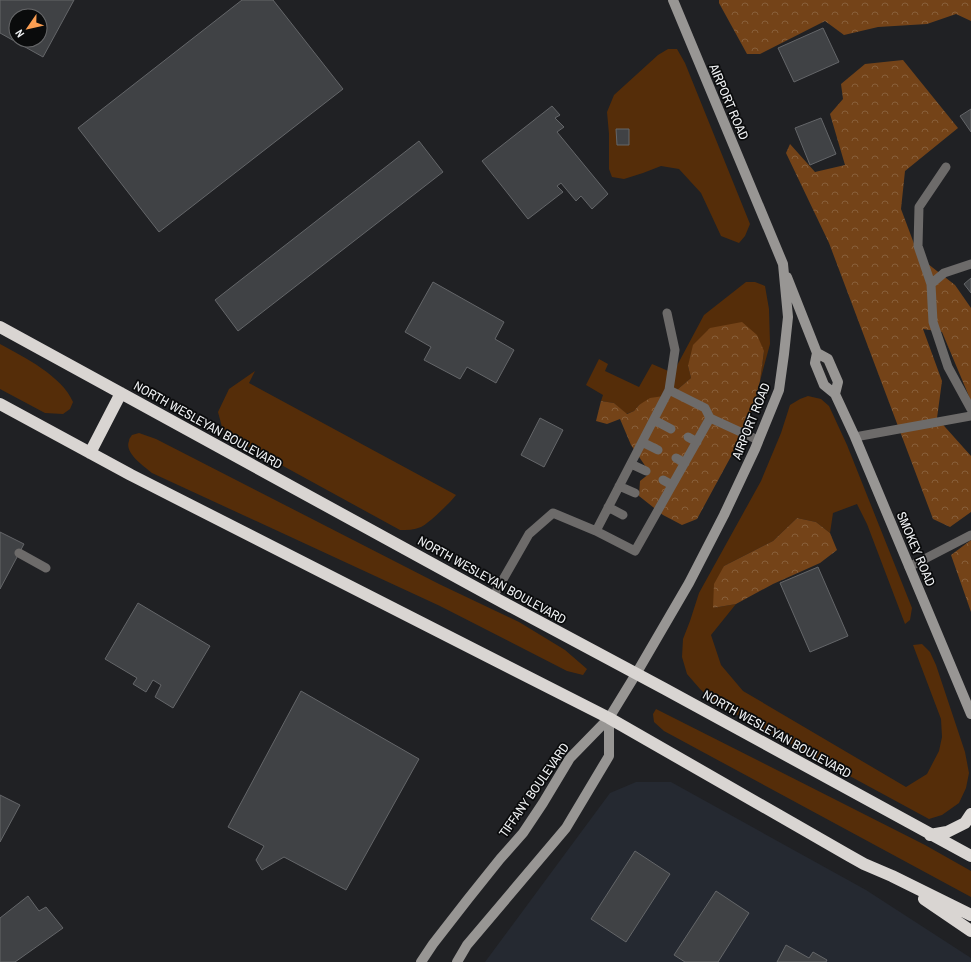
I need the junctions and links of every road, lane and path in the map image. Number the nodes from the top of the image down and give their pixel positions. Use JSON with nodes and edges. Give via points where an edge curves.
{"nodes":[{"id":1,"x":673,"y":0,"type":"edge"},
{"id":2,"x":946,"y":167,"type":"dead end"},
{"id":3,"x":783,"y":264,"type":"junction"},
{"id":4,"x":971,"y":264,"type":"edge"},
{"id":5,"x":931,"y":284,"type":"junction"},
{"id":6,"x":667,"y":313,"type":"dead end"},
{"id":7,"x":0,"y":327,"type":"edge"},
{"id":8,"x":669,"y":390,"type":"junction"},
{"id":9,"x":121,"y":393,"type":"junction"},
{"id":10,"x":0,"y":404,"type":"edge"},
{"id":11,"x":971,"y":409,"type":"edge"},
{"id":12,"x":971,"y":416,"type":"edge"},
{"id":13,"x":710,"y":418,"type":"junction"},
{"id":14,"x":654,"y":420,"type":"junction"},
{"id":15,"x":671,"y":429,"type":"dead end"},
{"id":16,"x":855,"y":436,"type":"junction"},
{"id":17,"x":688,"y":438,"type":"dead end"},
{"id":18,"x":758,"y":440,"type":"junction"},
{"id":19,"x":642,"y":442,"type":"junction"},
{"id":20,"x":697,"y":442,"type":"junction"},
{"id":21,"x":658,"y":450,"type":"dead end"},
{"id":22,"x":90,"y":452,"type":"junction"},
{"id":23,"x":676,"y":458,"type":"dead end"},
{"id":24,"x":685,"y":463,"type":"junction"},
{"id":25,"x":631,"y":464,"type":"junction"},
{"id":26,"x":646,"y":471,"type":"dead end"},
{"id":27,"x":663,"y":480,"type":"dead end"},
{"id":28,"x":672,"y":485,"type":"junction"},
{"id":29,"x":619,"y":486,"type":"junction"},
{"id":30,"x":635,"y":493,"type":"dead end"},
{"id":31,"x":608,"y":507,"type":"junction"},
{"id":32,"x":623,"y":515,"type":"dead end"},
{"id":33,"x":596,"y":531,"type":"junction"},
{"id":34,"x":971,"y":535,"type":"edge"},
{"id":35,"x":19,"y":553,"type":"dead end"},
{"id":36,"x":909,"y":567,"type":"junction"},
{"id":37,"x":46,"y":568,"type":"dead end"},
{"id":38,"x":493,"y":597,"type":"junction"},
{"id":39,"x":636,"y":674,"type":"junction"},
{"id":40,"x":971,"y":714,"type":"edge"},
{"id":41,"x":609,"y":718,"type":"junction"},
{"id":42,"x":971,"y":814,"type":"edge"},
{"id":43,"x":930,"y":834,"type":"junction"},
{"id":44,"x":971,"y":856,"type":"edge"},
{"id":45,"x":892,"y":876,"type":"junction"},
{"id":46,"x":971,"y":915,"type":"edge"},
{"id":47,"x":971,"y":931,"type":"edge"},
{"id":48,"x":421,"y":962,"type":"edge"},
{"id":49,"x":457,"y":962,"type":"edge"}],
"edges":[{"from":1,"to":3,"type":"main road","name":"AIRPORT ROAD"},
{"from":2,"to":5,"type":"lane","via":[[919,207],[918,246]]},
{"from":3,"to":16,"type":"main road","name":"SMOKEY ROAD","via":[[816,352],[815,363],[824,385],[835,394]]},
{"from":3,"to":18,"type":"main road","name":"AIRPORT ROAD","via":[[788,317],[779,390]]},
{"from":4,"to":5,"type":"lane","via":[[944,273]]},
{"from":5,"to":11,"type":"lane","via":[[933,322],[948,367]]},
{"from":6,"to":8,"type":"lane","via":[[675,350]]},
{"from":7,"to":9,"type":"highway","name":"NORTH WESLEYAN BOULEVARD"},
{"from":8,"to":13,"type":"lane","via":[[705,408]]},
{"from":8,"to":14,"type":"lane"},
{"from":9,"to":22,"type":"highway"},
{"from":9,"to":38,"type":"highway","name":"NORTH WESLEYAN BOULEVARD"},
{"from":10,"to":22,"type":"highway"},
{"from":12,"to":16,"type":"lane"},
{"from":13,"to":18,"type":"lane"},
{"from":13,"to":20,"type":"lane"},
{"from":14,"to":15,"type":"lane"},
{"from":14,"to":19,"type":"lane"},
{"from":16,"to":36,"type":"main road","name":"SMOKEY ROAD"},
{"from":17,"to":20,"type":"lane"},
{"from":18,"to":39,"type":"main road","name":"AIRPORT ROAD","via":[[689,583]]},
{"from":19,"to":21,"type":"lane"},
{"from":19,"to":25,"type":"lane"},
{"from":20,"to":24,"type":"lane"},
{"from":22,"to":41,"type":"highway","via":[[138,479]]},
{"from":23,"to":24,"type":"lane"},
{"from":24,"to":28,"type":"lane"},
{"from":25,"to":26,"type":"lane"},
{"from":25,"to":29,"type":"lane"},
{"from":27,"to":28,"type":"lane"},
{"from":28,"to":33,"type":"lane","via":[[656,504],[644,525],[635,551]]},
{"from":29,"to":30,"type":"lane"},
{"from":29,"to":31,"type":"lane"},
{"from":31,"to":32,"type":"lane"},
{"from":31,"to":33,"type":"lane"},
{"from":33,"to":38,"type":"lane","via":[[553,513],[529,534]]},
{"from":34,"to":36,"type":"lane"},
{"from":35,"to":37,"type":"lane"},
{"from":36,"to":40,"type":"main road","name":"SMOKEY ROAD"},
{"from":38,"to":39,"type":"highway","name":"NORTH WESLEYAN BOULEVARD"},
{"from":39,"to":41,"type":"main road","name":"AIRPORT ROAD"},
{"from":39,"to":43,"type":"highway","name":"NORTH WESLEYAN BOULEVARD"},
{"from":41,"to":45,"type":"highway","via":[[864,864]]},
{"from":41,"to":48,"type":"main road","name":"TIFFANY BOULEVARD","via":[[570,758],[523,834],[468,899]]},
{"from":41,"to":49,"type":"main road","via":[[609,756],[566,828],[467,945]]},
{"from":42,"to":43,"type":"highway","via":[[965,823],[947,832]]},
{"from":43,"to":44,"type":"highway","name":"NORTH WESLEYAN BOULEVARD"},
{"from":45,"to":46,"type":"highway"},
{"from":45,"to":47,"type":"highway"}]}
